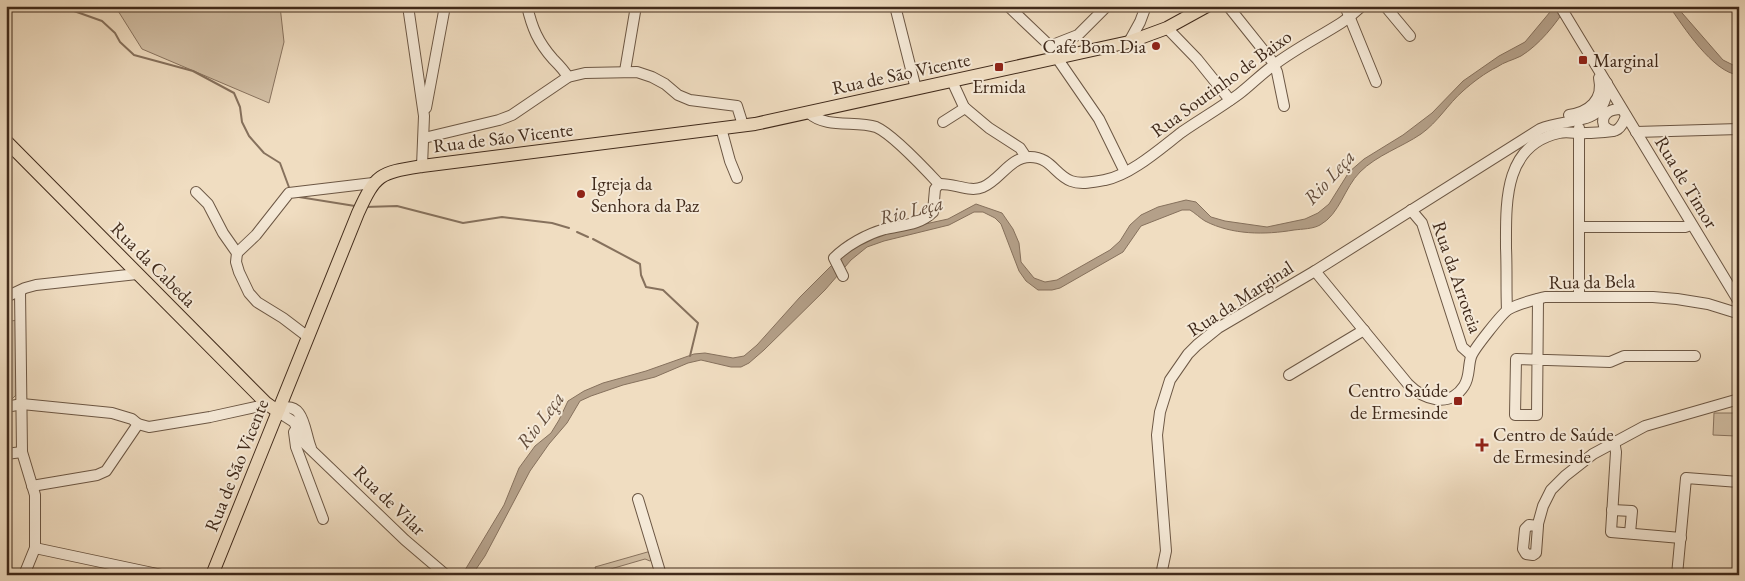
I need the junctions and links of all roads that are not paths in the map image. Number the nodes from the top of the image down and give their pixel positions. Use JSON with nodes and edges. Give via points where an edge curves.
{"nodes":[{"id":1,"x":408,"y":6,"type":"edge"},
{"id":2,"x":445,"y":6,"type":"edge"},
{"id":3,"x":527,"y":6,"type":"edge"},
{"id":4,"x":636,"y":6,"type":"edge"},
{"id":5,"x":895,"y":6,"type":"edge"},
{"id":6,"x":1008,"y":6,"type":"edge"},
{"id":7,"x":1107,"y":6,"type":"edge"},
{"id":8,"x":1146,"y":6,"type":"edge"},
{"id":9,"x":1207,"y":6,"type":"edge"},
{"id":10,"x":1228,"y":6,"type":"edge"},
{"id":11,"x":1345,"y":6,"type":"edge"},
{"id":12,"x":1362,"y":6,"type":"edge"},
{"id":13,"x":1385,"y":6,"type":"edge"},
{"id":14,"x":1560,"y":6,"type":"edge"},
{"id":15,"x":1349,"y":17,"type":"junction"},
{"id":16,"x":1167,"y":28,"type":"junction"},
{"id":17,"x":1410,"y":36,"type":"dead end"},
{"id":18,"x":1129,"y":42,"type":"junction"},
{"id":19,"x":1050,"y":46,"type":"junction"},
{"id":20,"x":1055,"y":58,"type":"junction"},
{"id":21,"x":1591,"y":59,"type":"junction"},
{"id":22,"x":1274,"y":64,"type":"junction"},
{"id":23,"x":625,"y":71,"type":"junction"},
{"id":24,"x":568,"y":77,"type":"junction"},
{"id":25,"x":952,"y":81,"type":"junction"},
{"id":26,"x":1376,"y":82,"type":"dead end"},
{"id":27,"x":1607,"y":83,"type":"junction"},
{"id":28,"x":916,"y":89,"type":"junction"},
{"id":29,"x":1230,"y":100,"type":"junction"},
{"id":30,"x":1605,"y":101,"type":"junction"},
{"id":31,"x":1284,"y":106,"type":"dead end"},
{"id":32,"x":1592,"y":106,"type":"junction"},
{"id":33,"x":965,"y":108,"type":"junction"},
{"id":34,"x":1622,"y":110,"type":"junction"},
{"id":35,"x":809,"y":113,"type":"junction"},
{"id":36,"x":1606,"y":113,"type":"junction"},
{"id":37,"x":424,"y":116,"type":"junction"},
{"id":38,"x":1580,"y":120,"type":"junction"},
{"id":39,"x":942,"y":122,"type":"dead end"},
{"id":40,"x":743,"y":125,"type":"junction"},
{"id":41,"x":721,"y":128,"type":"junction"},
{"id":42,"x":1739,"y":129,"type":"edge"},
{"id":43,"x":1573,"y":131,"type":"junction"},
{"id":44,"x":1613,"y":131,"type":"junction"},
{"id":45,"x":1636,"y":132,"type":"junction"},
{"id":46,"x":424,"y":138,"type":"junction"},
{"id":47,"x":6,"y":141,"type":"edge"},
{"id":48,"x":1026,"y":157,"type":"junction"},
{"id":49,"x":422,"y":166,"type":"junction"},
{"id":50,"x":1481,"y":166,"type":"junction"},
{"id":51,"x":1125,"y":172,"type":"junction"},
{"id":52,"x":738,"y":178,"type":"dead end"},
{"id":53,"x":373,"y":183,"type":"junction"},
{"id":54,"x":939,"y":184,"type":"junction"},
{"id":55,"x":196,"y":192,"type":"dead end"},
{"id":56,"x":1412,"y":210,"type":"junction"},
{"id":57,"x":1691,"y":225,"type":"junction"},
{"id":58,"x":1579,"y":226,"type":"junction"},
{"id":59,"x":237,"y":253,"type":"junction"},
{"id":60,"x":1315,"y":270,"type":"junction"},
{"id":61,"x":137,"y":274,"type":"junction"},
{"id":62,"x":843,"y":276,"type":"dead end"},
{"id":63,"x":20,"y":291,"type":"junction"},
{"id":64,"x":6,"y":297,"type":"edge"},
{"id":65,"x":1579,"y":297,"type":"junction"},
{"id":66,"x":1538,"y":299,"type":"junction"},
{"id":67,"x":1739,"y":302,"type":"edge"},
{"id":68,"x":1507,"y":310,"type":"junction"},
{"id":69,"x":1739,"y":312,"type":"edge"},
{"id":70,"x":1364,"y":330,"type":"junction"},
{"id":71,"x":308,"y":337,"type":"junction"},
{"id":72,"x":1471,"y":355,"type":"junction"},
{"id":73,"x":1695,"y":356,"type":"dead end"},
{"id":74,"x":1539,"y":359,"type":"junction"},
{"id":75,"x":1289,"y":375,"type":"dead end"},
{"id":76,"x":1739,"y":399,"type":"edge"},
{"id":77,"x":266,"y":403,"type":"junction"},
{"id":78,"x":22,"y":404,"type":"junction"},
{"id":79,"x":6,"y":407,"type":"edge"},
{"id":80,"x":279,"y":409,"type":"junction"},
{"id":81,"x":138,"y":424,"type":"junction"},
{"id":82,"x":297,"y":428,"type":"junction"},
{"id":83,"x":1614,"y":441,"type":"junction"},
{"id":84,"x":311,"y":448,"type":"junction"},
{"id":85,"x":22,"y":452,"type":"junction"},
{"id":86,"x":6,"y":454,"type":"edge"},
{"id":87,"x":1739,"y":482,"type":"edge"},
{"id":88,"x":32,"y":486,"type":"junction"},
{"id":89,"x":638,"y":499,"type":"dead end"},
{"id":90,"x":1612,"y":510,"type":"junction"},
{"id":91,"x":323,"y":519,"type":"dead end"},
{"id":92,"x":1538,"y":526,"type":"dead end"},
{"id":93,"x":1630,"y":533,"type":"junction"},
{"id":94,"x":1681,"y":538,"type":"junction"},
{"id":95,"x":35,"y":548,"type":"junction"},
{"id":96,"x":24,"y":575,"type":"edge"},
{"id":97,"x":162,"y":575,"type":"edge"},
{"id":98,"x":212,"y":575,"type":"edge"},
{"id":99,"x":446,"y":575,"type":"edge"},
{"id":100,"x":660,"y":575,"type":"edge"},
{"id":101,"x":1161,"y":575,"type":"edge"},
{"id":102,"x":1677,"y":575,"type":"edge"}],
"edges":[{"from":1,"to":37,"type":"street"},
{"from":2,"to":37,"type":"street"},
{"from":3,"to":24,"type":"street","via":[[535,34]]},
{"from":4,"to":23,"type":"street"},
{"from":5,"to":28,"type":"street"},
{"from":6,"to":19,"type":"street"},
{"from":7,"to":19,"type":"street","via":[[1078,35]]},
{"from":8,"to":18,"type":"street"},
{"from":9,"to":16,"type":"main road","name":"Rua de São Vicente"},
{"from":10,"to":22,"type":"street"},
{"from":11,"to":15,"type":"street"},
{"from":12,"to":15,"type":"street","name":"Rua Soutinho de Baixo"},
{"from":13,"to":17,"type":"street"},
{"from":14,"to":21,"type":"street"},
{"from":15,"to":22,"type":"street","name":"Rua Soutinho de Baixo"},
{"from":15,"to":26,"type":"street"},
{"from":16,"to":18,"type":"main road","name":"Rua de São Vicente"},
{"from":16,"to":29,"type":"street"},
{"from":18,"to":20,"type":"main road","name":"Rua de São Vicente"},
{"from":19,"to":20,"type":"street"},
{"from":20,"to":25,"type":"main road","name":"Rua de São Vicente"},
{"from":20,"to":51,"type":"street","via":[[1099,119]]},
{"from":21,"to":27,"type":"street","name":"Rua de Timor"},
{"from":21,"to":32,"type":"street","via":[[1600,82],[1600,91]]},
{"from":22,"to":29,"type":"street","name":"Rua Soutinho de Baixo"},
{"from":22,"to":31,"type":"street"},
{"from":23,"to":24,"type":"street"},
{"from":23,"to":40,"type":"street","via":[[652,77],[690,100],[737,106]]},
{"from":24,"to":46,"type":"street","via":[[512,115]]},
{"from":25,"to":28,"type":"main road","name":"Rua de São Vicente"},
{"from":25,"to":33,"type":"street"},
{"from":27,"to":30,"type":"street"},
{"from":27,"to":34,"type":"street","name":"Rua de Timor"},
{"from":28,"to":35,"type":"main road","name":"Rua de São Vicente"},
{"from":29,"to":51,"type":"street","name":"Rua Soutinho de Baixo"},
{"from":30,"to":32,"type":"street","name":"Rua da Marginal"},
{"from":30,"to":34,"type":"street"},
{"from":30,"to":38,"type":"street","name":"Rua da Marginal","via":[[1594,115]]},
{"from":32,"to":38,"type":"street"},
{"from":32,"to":50,"type":"street","name":"Rua da Marginal","via":[[1580,113],[1537,125]]},
{"from":33,"to":39,"type":"street"},
{"from":33,"to":48,"type":"street","via":[[1020,148]]},
{"from":34,"to":36,"type":"street","via":[[1612,109]]},
{"from":34,"to":44,"type":"street","via":[[1621,127]]},
{"from":34,"to":45,"type":"street","name":"Rua de Timor"},
{"from":35,"to":40,"type":"main road","name":"Rua de São Vicente"},
{"from":35,"to":54,"type":"street","via":[[820,119],[879,129]]},
{"from":36,"to":43,"type":"street"},
{"from":36,"to":44,"type":"street","via":[[1602,119],[1604,126]]},
{"from":37,"to":46,"type":"street"},
{"from":38,"to":43,"type":"street","name":"Rua da Marginal"},
{"from":40,"to":41,"type":"main road","name":"Rua de São Vicente"},
{"from":41,"to":49,"type":"main road","name":"Rua de São Vicente"},
{"from":41,"to":52,"type":"street"},
{"from":42,"to":45,"type":"street"},
{"from":43,"to":44,"type":"street"},
{"from":43,"to":50,"type":"street","name":"Rua da Marginal","via":[[1556,124],[1540,130]]},
{"from":43,"to":58,"type":"street","via":[[1580,144]]},
{"from":43,"to":68,"type":"street","via":[[1535,144],[1522,157],[1511,178],[1507,206]]},
{"from":45,"to":57,"type":"street","name":"Rua de Timor"},
{"from":46,"to":49,"type":"street"},
{"from":47,"to":61,"type":"main road","name":"Rua da Cabeda"},
{"from":48,"to":51,"type":"street","name":"Rua Soutinho de Baixo","via":[[1048,162],[1063,176],[1079,183],[1105,180]]},
{"from":48,"to":54,"type":"street","via":[[976,190]]},
{"from":49,"to":53,"type":"main road","name":"Rua de São Vicente","via":[[392,171]]},
{"from":50,"to":56,"type":"street","name":"Rua da Marginal"},
{"from":53,"to":59,"type":"street","via":[[289,193],[256,235]]},
{"from":53,"to":71,"type":"main road","name":"Rua de São Vicente"},
{"from":54,"to":62,"type":"street","via":[[935,189],[933,212],[925,219],[872,233],[841,251],[834,258]]},
{"from":55,"to":59,"type":"street","via":[[208,204]]},
{"from":56,"to":60,"type":"street","name":"Rua da Marginal"},
{"from":56,"to":72,"type":"street","name":"Rua da Arroteia","via":[[1422,223],[1462,347]]},
{"from":57,"to":58,"type":"street"},
{"from":57,"to":67,"type":"street","name":"Rua de Timor"},
{"from":58,"to":65,"type":"street"},
{"from":59,"to":71,"type":"street","via":[[236,262],[249,294]]},
{"from":60,"to":70,"type":"street"},
{"from":60,"to":101,"type":"street","name":"Rua da Marginal","via":[[1202,340],[1170,380],[1157,435],[1166,550]]},
{"from":61,"to":63,"type":"street","via":[[36,286]]},
{"from":61,"to":77,"type":"main road","name":"Rua da Cabeda"},
{"from":63,"to":64,"type":"street"},
{"from":63,"to":78,"type":"street"},
{"from":65,"to":66,"type":"street","name":"Rua da Bela"},
{"from":65,"to":69,"type":"street","name":"Rua da Bela","via":[[1678,299]]},
{"from":66,"to":68,"type":"street","name":"Rua da Bela"},
{"from":66,"to":74,"type":"street"},
{"from":68,"to":72,"type":"street"},
{"from":70,"to":72,"type":"street","via":[[1408,384],[1430,398],[1444,400],[1464,387]]},
{"from":70,"to":75,"type":"street"},
{"from":71,"to":80,"type":"main road","name":"Rua de São Vicente"},
{"from":73,"to":74,"type":"street","via":[[1624,356],[1610,362]]},
{"from":74,"to":74,"type":"street","via":[[1537,415],[1515,415],[1516,359]]},
{"from":76,"to":83,"type":"street","via":[[1645,426]]},
{"from":77,"to":80,"type":"main road","name":"Rua da Cabeda"},
{"from":77,"to":81,"type":"street","via":[[185,422],[149,427]]},
{"from":78,"to":79,"type":"street"},
{"from":78,"to":81,"type":"street","via":[[112,413]]},
{"from":78,"to":85,"type":"street"},
{"from":80,"to":82,"type":"street","name":"Rua de Vilar"},
{"from":80,"to":84,"type":"street","name":"Rua de Vilar","via":[[288,406],[298,412]]},
{"from":80,"to":98,"type":"main road","name":"Rua de São Vicente"},
{"from":81,"to":88,"type":"street","via":[[106,471]]},
{"from":82,"to":84,"type":"street","name":"Rua de Vilar","via":[[304,443]]},
{"from":82,"to":91,"type":"street","via":[[294,432],[296,447]]},
{"from":83,"to":90,"type":"street"},
{"from":83,"to":92,"type":"street","via":[[1593,454],[1551,490]]},
{"from":84,"to":99,"type":"street","name":"Rua de Vilar","via":[[405,540]]},
{"from":85,"to":86,"type":"street"},
{"from":85,"to":88,"type":"street"},
{"from":87,"to":94,"type":"street","via":[[1686,478]]},
{"from":88,"to":95,"type":"street","via":[[35,495]]},
{"from":89,"to":100,"type":"street"},
{"from":90,"to":93,"type":"street","via":[[1611,532]]},
{"from":90,"to":93,"type":"street","via":[[1632,511]]},
{"from":93,"to":94,"type":"street"},
{"from":94,"to":102,"type":"street"},
{"from":95,"to":96,"type":"street"},
{"from":95,"to":97,"type":"street"}]}
